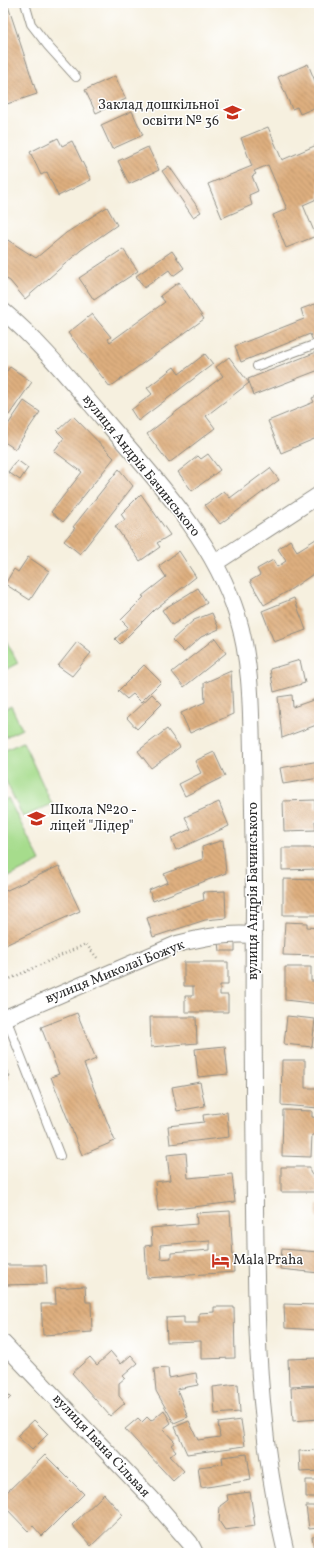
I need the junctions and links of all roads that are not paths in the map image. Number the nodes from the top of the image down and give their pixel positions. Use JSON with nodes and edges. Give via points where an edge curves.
{"nodes":[{"id":1,"x":25,"y":3,"type":"edge"},
{"id":2,"x":76,"y":77,"type":"dead end"},
{"id":3,"x":3,"y":311,"type":"edge"},
{"id":4,"x":319,"y":343,"type":"edge"},
{"id":5,"x":257,"y":366,"type":"dead end"},
{"id":6,"x":319,"y":495,"type":"edge"},
{"id":7,"x":215,"y":562,"type":"junction"},
{"id":8,"x":254,"y":934,"type":"junction"},
{"id":9,"x":4,"y":1018,"type":"edge"},
{"id":10,"x":60,"y":1156,"type":"dead end"},
{"id":11,"x":3,"y":1344,"type":"edge"},
{"id":12,"x":195,"y":1553,"type":"edge"},
{"id":13,"x":286,"y":1553,"type":"edge"}],
"edges":[{"from":1,"to":2,"type":"lane","via":[[32,24]]},
{"from":3,"to":7,"type":"street","name":"вулиця Андрія Бачинського","via":[[43,349],[134,453],[190,523]]},
{"from":4,"to":5,"type":"lane"},
{"from":6,"to":7,"type":"street"},
{"from":7,"to":8,"type":"street","name":"вулиця Андрія Бачинського","via":[[237,614],[248,666],[254,833]]},
{"from":8,"to":9,"type":"street","name":"вулиця Миколаї Божук","via":[[205,937],[177,944]]},
{"from":8,"to":13,"type":"street","name":"вулиця Андрія Бачинського","via":[[253,1083],[259,1358],[264,1423]]},
{"from":9,"to":10,"type":"lane"},
{"from":11,"to":12,"type":"street","name":"вулиця Івана Сільвая","via":[[150,1498],[190,1543]]}]}
